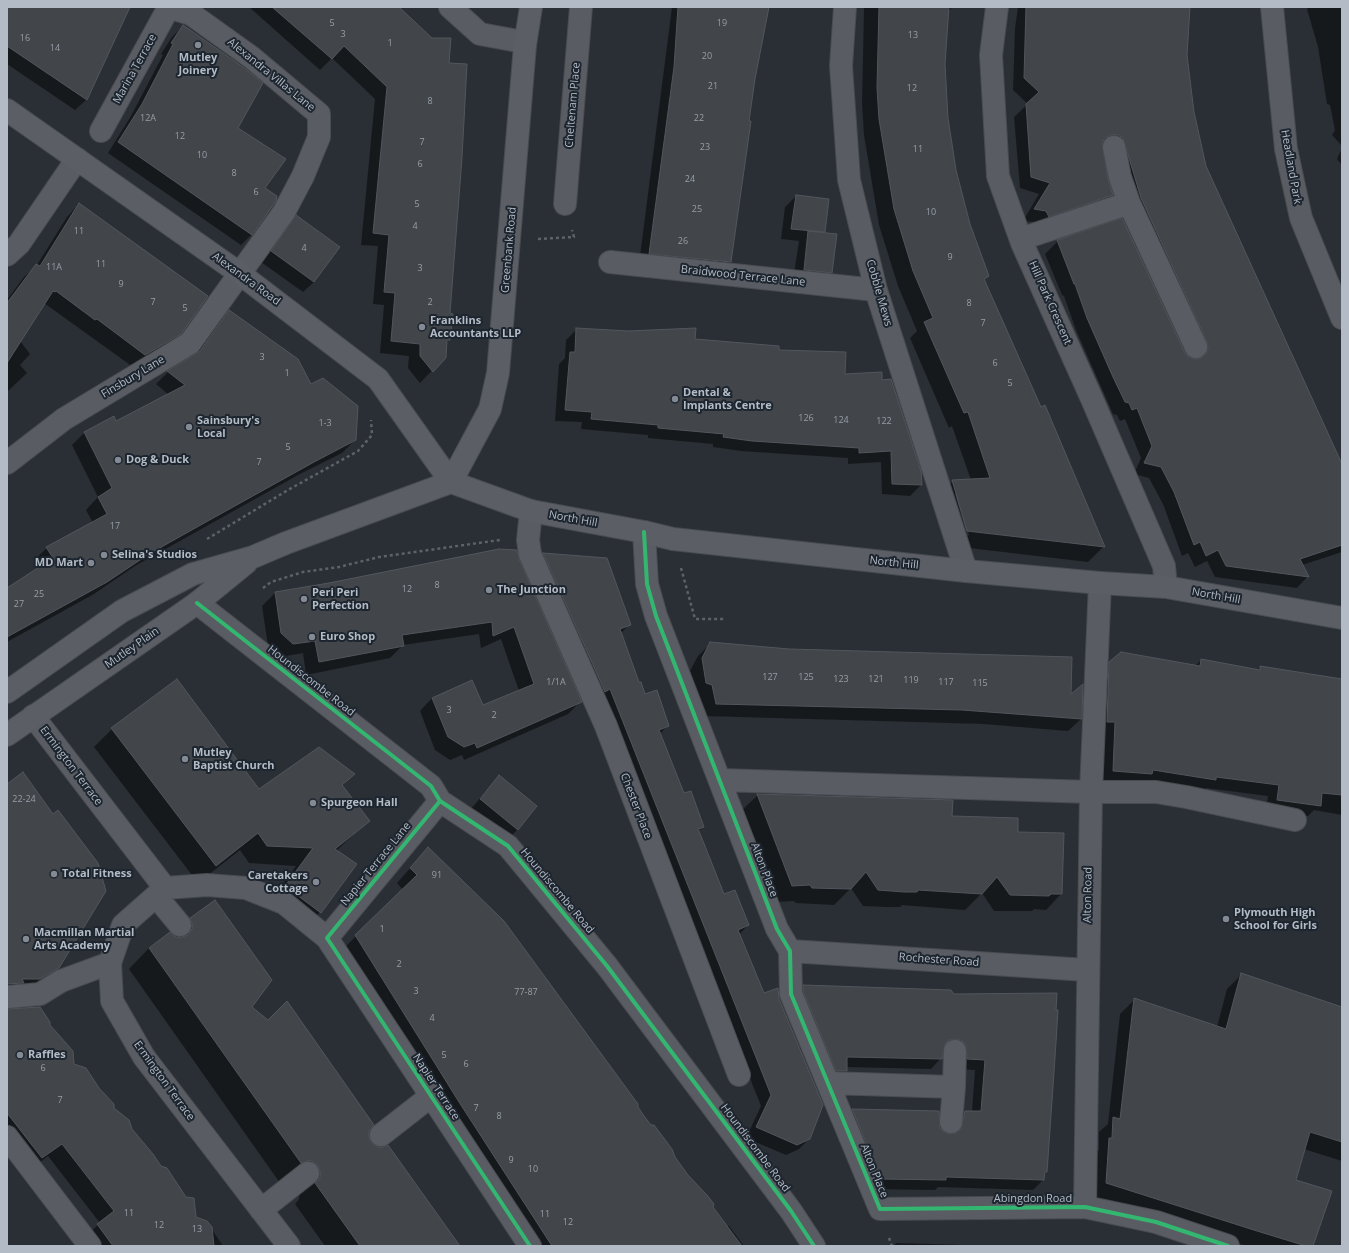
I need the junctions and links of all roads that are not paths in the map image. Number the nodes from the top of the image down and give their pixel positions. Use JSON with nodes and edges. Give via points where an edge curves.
{"nodes":[{"id":1,"x":169,"y":7,"type":"edge"},
{"id":2,"x":450,"y":7,"type":"edge"},
{"id":3,"x":532,"y":7,"type":"edge"},
{"id":4,"x":581,"y":7,"type":"edge"},
{"id":5,"x":845,"y":7,"type":"edge"},
{"id":6,"x":997,"y":7,"type":"edge"},
{"id":7,"x":1272,"y":7,"type":"edge"},
{"id":8,"x":525,"y":45,"type":"junction"},
{"id":9,"x":7,"y":110,"type":"edge"},
{"id":10,"x":101,"y":131,"type":"dead end"},
{"id":11,"x":1114,"y":147,"type":"dead end"},
{"id":12,"x":78,"y":159,"type":"junction"},
{"id":13,"x":1129,"y":203,"type":"junction"},
{"id":14,"x":565,"y":204,"type":"dead end"},
{"id":15,"x":1021,"y":239,"type":"junction"},
{"id":16,"x":7,"y":255,"type":"edge"},
{"id":17,"x":610,"y":262,"type":"dead end"},
{"id":18,"x":239,"y":273,"type":"junction"},
{"id":19,"x":876,"y":290,"type":"junction"},
{"id":20,"x":1342,"y":318,"type":"edge"},
{"id":21,"x":1196,"y":347,"type":"dead end"},
{"id":22,"x":7,"y":463,"type":"edge"},
{"id":23,"x":450,"y":482,"type":"junction"},
{"id":24,"x":531,"y":512,"type":"junction"},
{"id":25,"x":644,"y":532,"type":"junction"},
{"id":26,"x":253,"y":557,"type":"junction"},
{"id":27,"x":966,"y":571,"type":"junction"},
{"id":28,"x":1100,"y":583,"type":"junction"},
{"id":29,"x":1166,"y":587,"type":"junction"},
{"id":30,"x":197,"y":603,"type":"junction"},
{"id":31,"x":1342,"y":618,"type":"edge"},
{"id":32,"x":7,"y":692,"type":"edge"},
{"id":33,"x":33,"y":716,"type":"junction"},
{"id":34,"x":7,"y":735,"type":"edge"},
{"id":35,"x":721,"y":780,"type":"junction"},
{"id":36,"x":1091,"y":792,"type":"junction"},
{"id":37,"x":440,"y":801,"type":"junction"},
{"id":38,"x":1295,"y":820,"type":"dead end"},
{"id":39,"x":156,"y":896,"type":"junction"},
{"id":40,"x":174,"y":929,"type":"dead end"},
{"id":41,"x":327,"y":938,"type":"junction"},
{"id":42,"x":790,"y":951,"type":"junction"},
{"id":43,"x":110,"y":962,"type":"junction"},
{"id":44,"x":1087,"y":970,"type":"junction"},
{"id":45,"x":7,"y":997,"type":"edge"},
{"id":46,"x":955,"y":1051,"type":"dead end"},
{"id":47,"x":739,"y":1075,"type":"dead end"},
{"id":48,"x":828,"y":1083,"type":"junction"},
{"id":49,"x":954,"y":1086,"type":"junction"},
{"id":50,"x":431,"y":1096,"type":"junction"},
{"id":51,"x":951,"y":1122,"type":"dead end"},
{"id":52,"x":381,"y":1135,"type":"dead end"},
{"id":53,"x":7,"y":1137,"type":"edge"},
{"id":54,"x":308,"y":1173,"type":"dead end"},
{"id":55,"x":1085,"y":1207,"type":"junction"},
{"id":56,"x":880,"y":1209,"type":"joint"},
{"id":57,"x":261,"y":1210,"type":"junction"},
{"id":58,"x":90,"y":1246,"type":"edge"},
{"id":59,"x":288,"y":1246,"type":"edge"},
{"id":60,"x":530,"y":1246,"type":"edge"},
{"id":61,"x":814,"y":1246,"type":"edge"},
{"id":62,"x":1228,"y":1246,"type":"edge"}],
"edges":[{"from":1,"to":10,"type":"street","name":"Marina Terrace"},
{"from":1,"to":18,"type":"street","name":"Alexandra Villas Lane","via":[[197,18],[251,57],[320,114],[319,137],[293,197]]},
{"from":2,"to":8,"type":"street","via":[[480,34],[518,41]]},
{"from":3,"to":8,"type":"main road","name":"Greenbank Road"},
{"from":4,"to":14,"type":"street","name":"Cheltenam Place"},
{"from":5,"to":19,"type":"street","name":"Cobble Mews","via":[[841,66],[849,180]]},
{"from":6,"to":15,"type":"street","name":"Hill Park Crescent","via":[[991,55],[998,176]]},
{"from":7,"to":20,"type":"street","name":"Headland Park","via":[[1286,149],[1300,218]]},
{"from":8,"to":23,"type":"main road","name":"Greenbank Road","via":[[498,373],[490,409]]},
{"from":9,"to":12,"type":"main road","name":"Alexandra Road"},
{"from":11,"to":13,"type":"street"},
{"from":12,"to":16,"type":"street","via":[[20,244]]},
{"from":12,"to":18,"type":"main road","name":"Alexandra Road"},
{"from":13,"to":15,"type":"street"},
{"from":13,"to":21,"type":"street"},
{"from":15,"to":29,"type":"street","name":"Hill Park Crescent","via":[[1164,566]]},
{"from":17,"to":19,"type":"street","name":"Braidwood Terrace Lane"},
{"from":18,"to":22,"type":"street","name":"Finsbury Lane","via":[[190,343],[64,418]]},
{"from":18,"to":23,"type":"main road","name":"Alexandra Road","via":[[378,379]]},
{"from":19,"to":27,"type":"street","name":"Cobble Mews"},
{"from":23,"to":24,"type":"main road","name":"North Hill"},
{"from":23,"to":26,"type":"main road","name":"Mutley Plain"},
{"from":24,"to":25,"type":"main road","name":"North Hill"},
{"from":24,"to":47,"type":"street","name":"Chester Place","via":[[528,540],[530,554],[606,726]]},
{"from":25,"to":27,"type":"main road","name":"North Hill","via":[[673,539]]},
{"from":25,"to":35,"type":"street","name":"Alton Place","via":[[647,584],[656,616]]},
{"from":26,"to":30,"type":"main road","name":"Mutley Plain"},
{"from":26,"to":32,"type":"main road","name":"Mutley Plain","via":[[193,574],[122,611]]},
{"from":27,"to":28,"type":"main road","name":"North Hill"},
{"from":28,"to":29,"type":"main road","name":"North Hill"},
{"from":28,"to":36,"type":"street","name":"Alton Road"},
{"from":29,"to":31,"type":"main road","name":"North Hill"},
{"from":30,"to":33,"type":"main road","name":"Mutley Plain"},
{"from":30,"to":37,"type":"street","name":"Houndiscombe Road","via":[[431,786]]},
{"from":33,"to":34,"type":"main road","name":"Mutley Plain"},
{"from":33,"to":39,"type":"street","name":"Ermington Terrace"},
{"from":35,"to":36,"type":"street"},
{"from":35,"to":42,"type":"street","name":"Alton Place","via":[[777,929]]},
{"from":36,"to":38,"type":"street","via":[[1156,792]]},
{"from":36,"to":44,"type":"street","name":"Alton Road"},
{"from":37,"to":41,"type":"street","name":"Napier Terrace Lane"},
{"from":37,"to":61,"type":"street","name":"Houndiscombe Road","via":[[508,846],[607,966]]},
{"from":39,"to":40,"type":"street"},
{"from":39,"to":41,"type":"street","name":"Napier Terrace","via":[[207,885],[246,888],[284,903]]},
{"from":39,"to":43,"type":"street","name":"Ermington Terrace","via":[[123,925]]},
{"from":41,"to":50,"type":"street","name":"Napier Terrace"},
{"from":42,"to":44,"type":"street","name":"Rochester Road"},
{"from":42,"to":48,"type":"street","name":"Alton Place","via":[[791,994]]},
{"from":43,"to":45,"type":"street","via":[[61,981],[40,994]]},
{"from":43,"to":57,"type":"street","name":"Ermington Terrace","via":[[112,1001],[144,1057]]},
{"from":44,"to":55,"type":"street","name":"Alton Road"},
{"from":46,"to":49,"type":"street"},
{"from":48,"to":49,"type":"street"},
{"from":48,"to":56,"type":"street","name":"Alton Place"},
{"from":49,"to":51,"type":"street"},
{"from":50,"to":52,"type":"street"},
{"from":50,"to":60,"type":"street","name":"Napier Terrace"},
{"from":53,"to":58,"type":"street"},
{"from":54,"to":57,"type":"street"},
{"from":55,"to":56,"type":"street","name":"Abingdon Road"},
{"from":55,"to":62,"type":"street","name":"Abingdon Road","via":[[1156,1222]]},
{"from":57,"to":59,"type":"street","name":"Ermington Terrace"}]}
